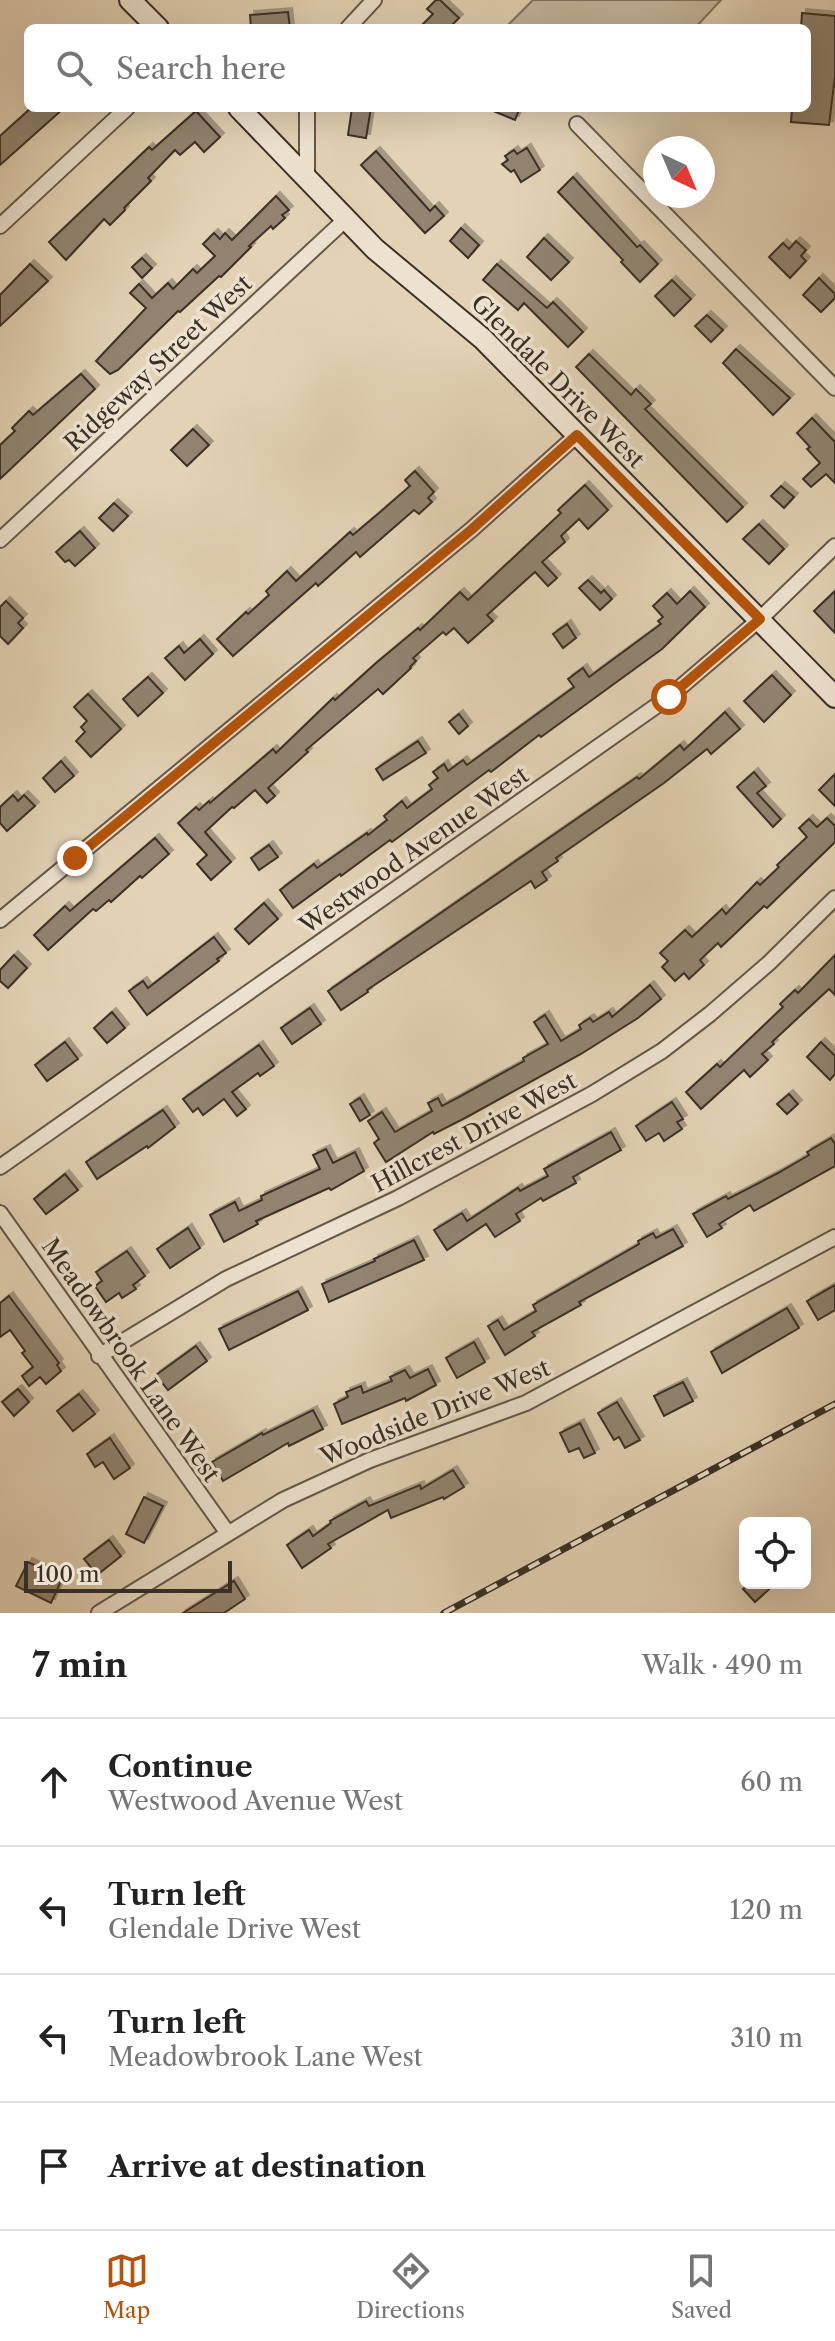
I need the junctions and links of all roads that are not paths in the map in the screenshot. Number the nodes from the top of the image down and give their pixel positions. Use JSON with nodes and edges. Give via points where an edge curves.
{"nodes":[{"id":1,"x":130,"y":0,"type":"edge"},
{"id":2,"x":374,"y":0,"type":"edge"},
{"id":3,"x":154,"y":24,"type":"edge"},
{"id":4,"x":352,"y":24,"type":"edge"},
{"id":5,"x":123,"y":112,"type":"edge"},
{"id":6,"x":243,"y":112,"type":"edge"},
{"id":7,"x":307,"y":112,"type":"edge"},
{"id":8,"x":577,"y":124,"type":"dead end"},
{"id":9,"x":307,"y":177,"type":"junction"},
{"id":10,"x":346,"y":219,"type":"junction"},
{"id":11,"x":0,"y":226,"type":"edge"},
{"id":12,"x":835,"y":388,"type":"edge"},
{"id":13,"x":577,"y":435,"type":"junction"},
{"id":14,"x":0,"y":540,"type":"edge"},
{"id":15,"x":835,"y":546,"type":"edge"},
{"id":16,"x":760,"y":619,"type":"junction"},
{"id":17,"x":835,"y":697,"type":"edge"},
{"id":18,"x":835,"y":898,"type":"edge"},
{"id":19,"x":0,"y":920,"type":"edge"},
{"id":20,"x":0,"y":1167,"type":"edge"},
{"id":21,"x":0,"y":1213,"type":"edge"},
{"id":22,"x":835,"y":1237,"type":"edge"},
{"id":23,"x":99,"y":1356,"type":"junction"},
{"id":24,"x":227,"y":1532,"type":"junction"},
{"id":25,"x":99,"y":1613,"type":"edge"}],
"edges":[{"from":1,"to":3,"type":"street"},
{"from":2,"to":4,"type":"street"},
{"from":5,"to":11,"type":"street"},
{"from":6,"to":9,"type":"street","name":"Glendale Drive West"},
{"from":7,"to":9,"type":"street"},
{"from":8,"to":12,"type":"street"},
{"from":9,"to":10,"type":"street","name":"Glendale Drive West"},
{"from":10,"to":13,"type":"street","name":"Glendale Drive West","via":[[475,332]]},
{"from":10,"to":14,"type":"street","name":"Ridgeway Street West"},
{"from":13,"to":16,"type":"street","name":"Glendale Drive West"},
{"from":13,"to":19,"type":"street","via":[[471,530]]},
{"from":15,"to":16,"type":"street","name":"Westwood Avenue West"},
{"from":16,"to":17,"type":"street","name":"Glendale Drive West"},
{"from":16,"to":20,"type":"street","name":"Westwood Avenue West","via":[[669,697]]},
{"from":18,"to":23,"type":"street","name":"Hillcrest Drive West","via":[[769,963],[662,1051],[398,1198],[226,1279]]},
{"from":21,"to":23,"type":"street","name":"Meadowbrook Lane West"},
{"from":22,"to":24,"type":"street","name":"Woodside Drive West","via":[[526,1403],[370,1460]]},
{"from":23,"to":24,"type":"street","name":"Meadowbrook Lane West"},
{"from":24,"to":25,"type":"street","name":"Woodside Drive West"}]}
